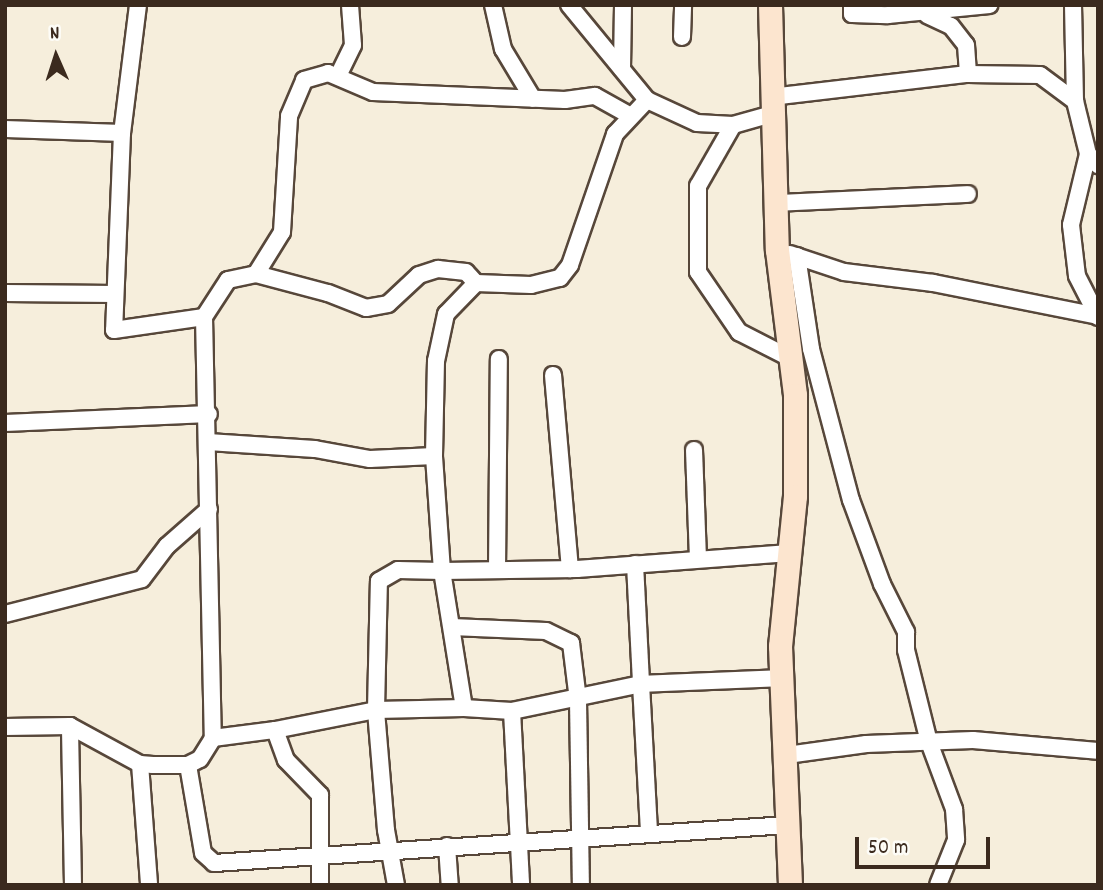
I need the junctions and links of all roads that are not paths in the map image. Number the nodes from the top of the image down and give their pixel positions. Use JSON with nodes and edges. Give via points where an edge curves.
{"nodes":[{"id":1,"x":138,"y":5,"type":"edge"},
{"id":2,"x":350,"y":5,"type":"edge"},
{"id":3,"x":493,"y":5,"type":"edge"},
{"id":4,"x":569,"y":5,"type":"edge"},
{"id":5,"x":623,"y":5,"type":"edge"},
{"id":6,"x":683,"y":5,"type":"edge"},
{"id":7,"x":770,"y":5,"type":"edge"},
{"id":8,"x":852,"y":5,"type":"edge"},
{"id":9,"x":990,"y":5,"type":"edge"},
{"id":10,"x":1073,"y":5,"type":"edge"},
{"id":11,"x":922,"y":13,"type":"junction"},
{"id":12,"x":682,"y":37,"type":"dead end"},
{"id":13,"x":622,"y":69,"type":"junction"},
{"id":14,"x":968,"y":74,"type":"junction"},
{"id":15,"x":338,"y":76,"type":"junction"},
{"id":16,"x":533,"y":99,"type":"junction"},
{"id":17,"x":647,"y":100,"type":"junction"},
{"id":18,"x":1075,"y":101,"type":"junction"},
{"id":19,"x":771,"y":105,"type":"junction"},
{"id":20,"x":631,"y":116,"type":"junction"},
{"id":21,"x":733,"y":125,"type":"junction"},
{"id":22,"x":5,"y":129,"type":"edge"},
{"id":23,"x":122,"y":133,"type":"junction"},
{"id":24,"x":1093,"y":160,"type":"edge"},
{"id":25,"x":968,"y":194,"type":"dead end"},
{"id":26,"x":777,"y":203,"type":"junction"},
{"id":27,"x":787,"y":253,"type":"junction"},
{"id":28,"x":256,"y":274,"type":"junction"},
{"id":29,"x":476,"y":283,"type":"junction"},
{"id":30,"x":5,"y":293,"type":"edge"},
{"id":31,"x":115,"y":294,"type":"junction"},
{"id":32,"x":1096,"y":316,"type":"edge"},
{"id":33,"x":204,"y":317,"type":"junction"},
{"id":34,"x":499,"y":359,"type":"dead end"},
{"id":35,"x":792,"y":359,"type":"junction"},
{"id":36,"x":554,"y":375,"type":"dead end"},
{"id":37,"x":209,"y":414,"type":"junction"},
{"id":38,"x":5,"y":423,"type":"edge"},
{"id":39,"x":208,"y":442,"type":"junction"},
{"id":40,"x":694,"y":450,"type":"dead end"},
{"id":41,"x":434,"y":456,"type":"junction"},
{"id":42,"x":209,"y":509,"type":"junction"},
{"id":43,"x":789,"y":553,"type":"junction"},
{"id":44,"x":698,"y":559,"type":"junction"},
{"id":45,"x":635,"y":564,"type":"junction"},
{"id":46,"x":570,"y":569,"type":"junction"},
{"id":47,"x":497,"y":570,"type":"junction"},
{"id":48,"x":442,"y":571,"type":"junction"},
{"id":49,"x":5,"y":614,"type":"edge"},
{"id":50,"x":452,"y":627,"type":"junction"},
{"id":51,"x":782,"y":678,"type":"junction"},
{"id":52,"x":641,"y":684,"type":"junction"},
{"id":53,"x":578,"y":700,"type":"junction"},
{"id":54,"x":464,"y":708,"type":"junction"},
{"id":55,"x":376,"y":710,"type":"junction"},
{"id":56,"x":512,"y":711,"type":"junction"},
{"id":57,"x":70,"y":726,"type":"junction"},
{"id":58,"x":5,"y":727,"type":"edge"},
{"id":59,"x":275,"y":730,"type":"junction"},
{"id":60,"x":213,"y":738,"type":"junction"},
{"id":61,"x":929,"y":742,"type":"junction"},
{"id":62,"x":1098,"y":751,"type":"edge"},
{"id":63,"x":787,"y":755,"type":"junction"},
{"id":64,"x":139,"y":764,"type":"junction"},
{"id":65,"x":188,"y":765,"type":"junction"},
{"id":66,"x":788,"y":825,"type":"junction"},
{"id":67,"x":649,"y":831,"type":"junction"},
{"id":68,"x":519,"y":839,"type":"junction"},
{"id":69,"x":578,"y":839,"type":"junction"},
{"id":70,"x":447,"y":846,"type":"junction"},
{"id":71,"x":391,"y":852,"type":"junction"},
{"id":72,"x":320,"y":857,"type":"junction"},
{"id":73,"x":73,"y":885,"type":"edge"},
{"id":74,"x":149,"y":885,"type":"edge"},
{"id":75,"x":320,"y":885,"type":"edge"},
{"id":76,"x":396,"y":885,"type":"edge"},
{"id":77,"x":450,"y":885,"type":"edge"},
{"id":78,"x":521,"y":885,"type":"edge"},
{"id":79,"x":581,"y":885,"type":"edge"},
{"id":80,"x":790,"y":885,"type":"edge"},
{"id":81,"x":938,"y":885,"type":"edge"}],
"edges":[{"from":1,"to":23,"type":"street"},
{"from":2,"to":15,"type":"street","via":[[352,53]]},
{"from":3,"to":16,"type":"street","via":[[503,49]]},
{"from":4,"to":13,"type":"street"},
{"from":5,"to":13,"type":"street"},
{"from":6,"to":12,"type":"street"},
{"from":7,"to":19,"type":"street"},
{"from":8,"to":11,"type":"street","via":[[852,14]]},
{"from":9,"to":11,"type":"street"},
{"from":10,"to":18,"type":"street"},
{"from":11,"to":14,"type":"street","via":[[951,26],[966,45]]},
{"from":13,"to":17,"type":"street"},
{"from":14,"to":18,"type":"street","via":[[1040,75]]},
{"from":14,"to":19,"type":"street"},
{"from":15,"to":16,"type":"street","via":[[373,92]]},
{"from":15,"to":28,"type":"street","via":[[328,73],[304,80],[297,88],[289,116],[282,232]]},
{"from":16,"to":20,"type":"street","via":[[595,96]]},
{"from":17,"to":20,"type":"street"},
{"from":17,"to":21,"type":"street","via":[[697,123]]},
{"from":18,"to":24,"type":"street"},
{"from":19,"to":21,"type":"street"},
{"from":19,"to":26,"type":"street"},
{"from":20,"to":29,"type":"street","via":[[615,134],[570,265],[560,278],[531,285]]},
{"from":21,"to":35,"type":"street","via":[[698,186],[698,272],[739,332]]},
{"from":22,"to":23,"type":"street"},
{"from":23,"to":31,"type":"street"},
{"from":24,"to":32,"type":"street","via":[[1071,225],[1077,276]]},
{"from":25,"to":26,"type":"street"},
{"from":26,"to":27,"type":"street"},
{"from":27,"to":32,"type":"street","via":[[844,272],[933,283]]},
{"from":27,"to":35,"type":"street"},
{"from":27,"to":61,"type":"street","via":[[851,500],[906,632],[906,650]]},
{"from":28,"to":29,"type":"street","via":[[366,308],[388,304],[419,275],[438,269],[466,272]]},
{"from":28,"to":33,"type":"street","via":[[228,280]]},
{"from":29,"to":41,"type":"street","via":[[453,305],[443,324],[436,361]]},
{"from":30,"to":31,"type":"street"},
{"from":31,"to":33,"type":"street","via":[[114,330]]},
{"from":33,"to":37,"type":"street"},
{"from":34,"to":47,"type":"street"},
{"from":35,"to":43,"type":"street","via":[[795,496]]},
{"from":36,"to":46,"type":"street"},
{"from":37,"to":38,"type":"street"},
{"from":37,"to":39,"type":"street"},
{"from":39,"to":41,"type":"street","via":[[315,449],[370,459]]},
{"from":39,"to":42,"type":"street"},
{"from":40,"to":44,"type":"street"},
{"from":41,"to":48,"type":"street"},
{"from":42,"to":49,"type":"street","via":[[167,546],[142,579]]},
{"from":42,"to":60,"type":"street"},
{"from":43,"to":44,"type":"street"},
{"from":43,"to":51,"type":"street","via":[[780,646]]},
{"from":44,"to":45,"type":"street"},
{"from":45,"to":46,"type":"street"},
{"from":45,"to":52,"type":"street"},
{"from":46,"to":47,"type":"street"},
{"from":47,"to":48,"type":"street"},
{"from":48,"to":50,"type":"street"},
{"from":48,"to":55,"type":"street","via":[[398,570],[379,581]]},
{"from":50,"to":53,"type":"street","via":[[546,631],[564,638],[575,655]]},
{"from":50,"to":54,"type":"street"},
{"from":51,"to":52,"type":"street"},
{"from":51,"to":63,"type":"street"},
{"from":52,"to":53,"type":"street"},
{"from":52,"to":67,"type":"street"},
{"from":53,"to":56,"type":"street"},
{"from":53,"to":69,"type":"street"},
{"from":54,"to":55,"type":"street"},
{"from":54,"to":56,"type":"street"},
{"from":55,"to":59,"type":"street"},
{"from":55,"to":71,"type":"street"},
{"from":56,"to":68,"type":"street"},
{"from":57,"to":58,"type":"street"},
{"from":57,"to":64,"type":"street"},
{"from":57,"to":73,"type":"street"},
{"from":59,"to":60,"type":"street"},
{"from":59,"to":72,"type":"street","via":[[286,760],[320,795]]},
{"from":60,"to":65,"type":"street","via":[[200,759]]},
{"from":61,"to":62,"type":"street","via":[[973,740]]},
{"from":61,"to":63,"type":"street","via":[[866,744]]},
{"from":61,"to":81,"type":"street","via":[[957,823],[953,852]]},
{"from":63,"to":66,"type":"street"},
{"from":64,"to":65,"type":"street"},
{"from":64,"to":74,"type":"street"},
{"from":65,"to":72,"type":"street","via":[[208,860]]},
{"from":66,"to":67,"type":"street"},
{"from":66,"to":80,"type":"street"},
{"from":67,"to":69,"type":"street"},
{"from":68,"to":69,"type":"street"},
{"from":68,"to":70,"type":"street"},
{"from":68,"to":78,"type":"street"},
{"from":69,"to":79,"type":"street"},
{"from":70,"to":71,"type":"street"},
{"from":70,"to":77,"type":"street"},
{"from":71,"to":72,"type":"street"},
{"from":71,"to":76,"type":"street"},
{"from":72,"to":75,"type":"street"}]}
